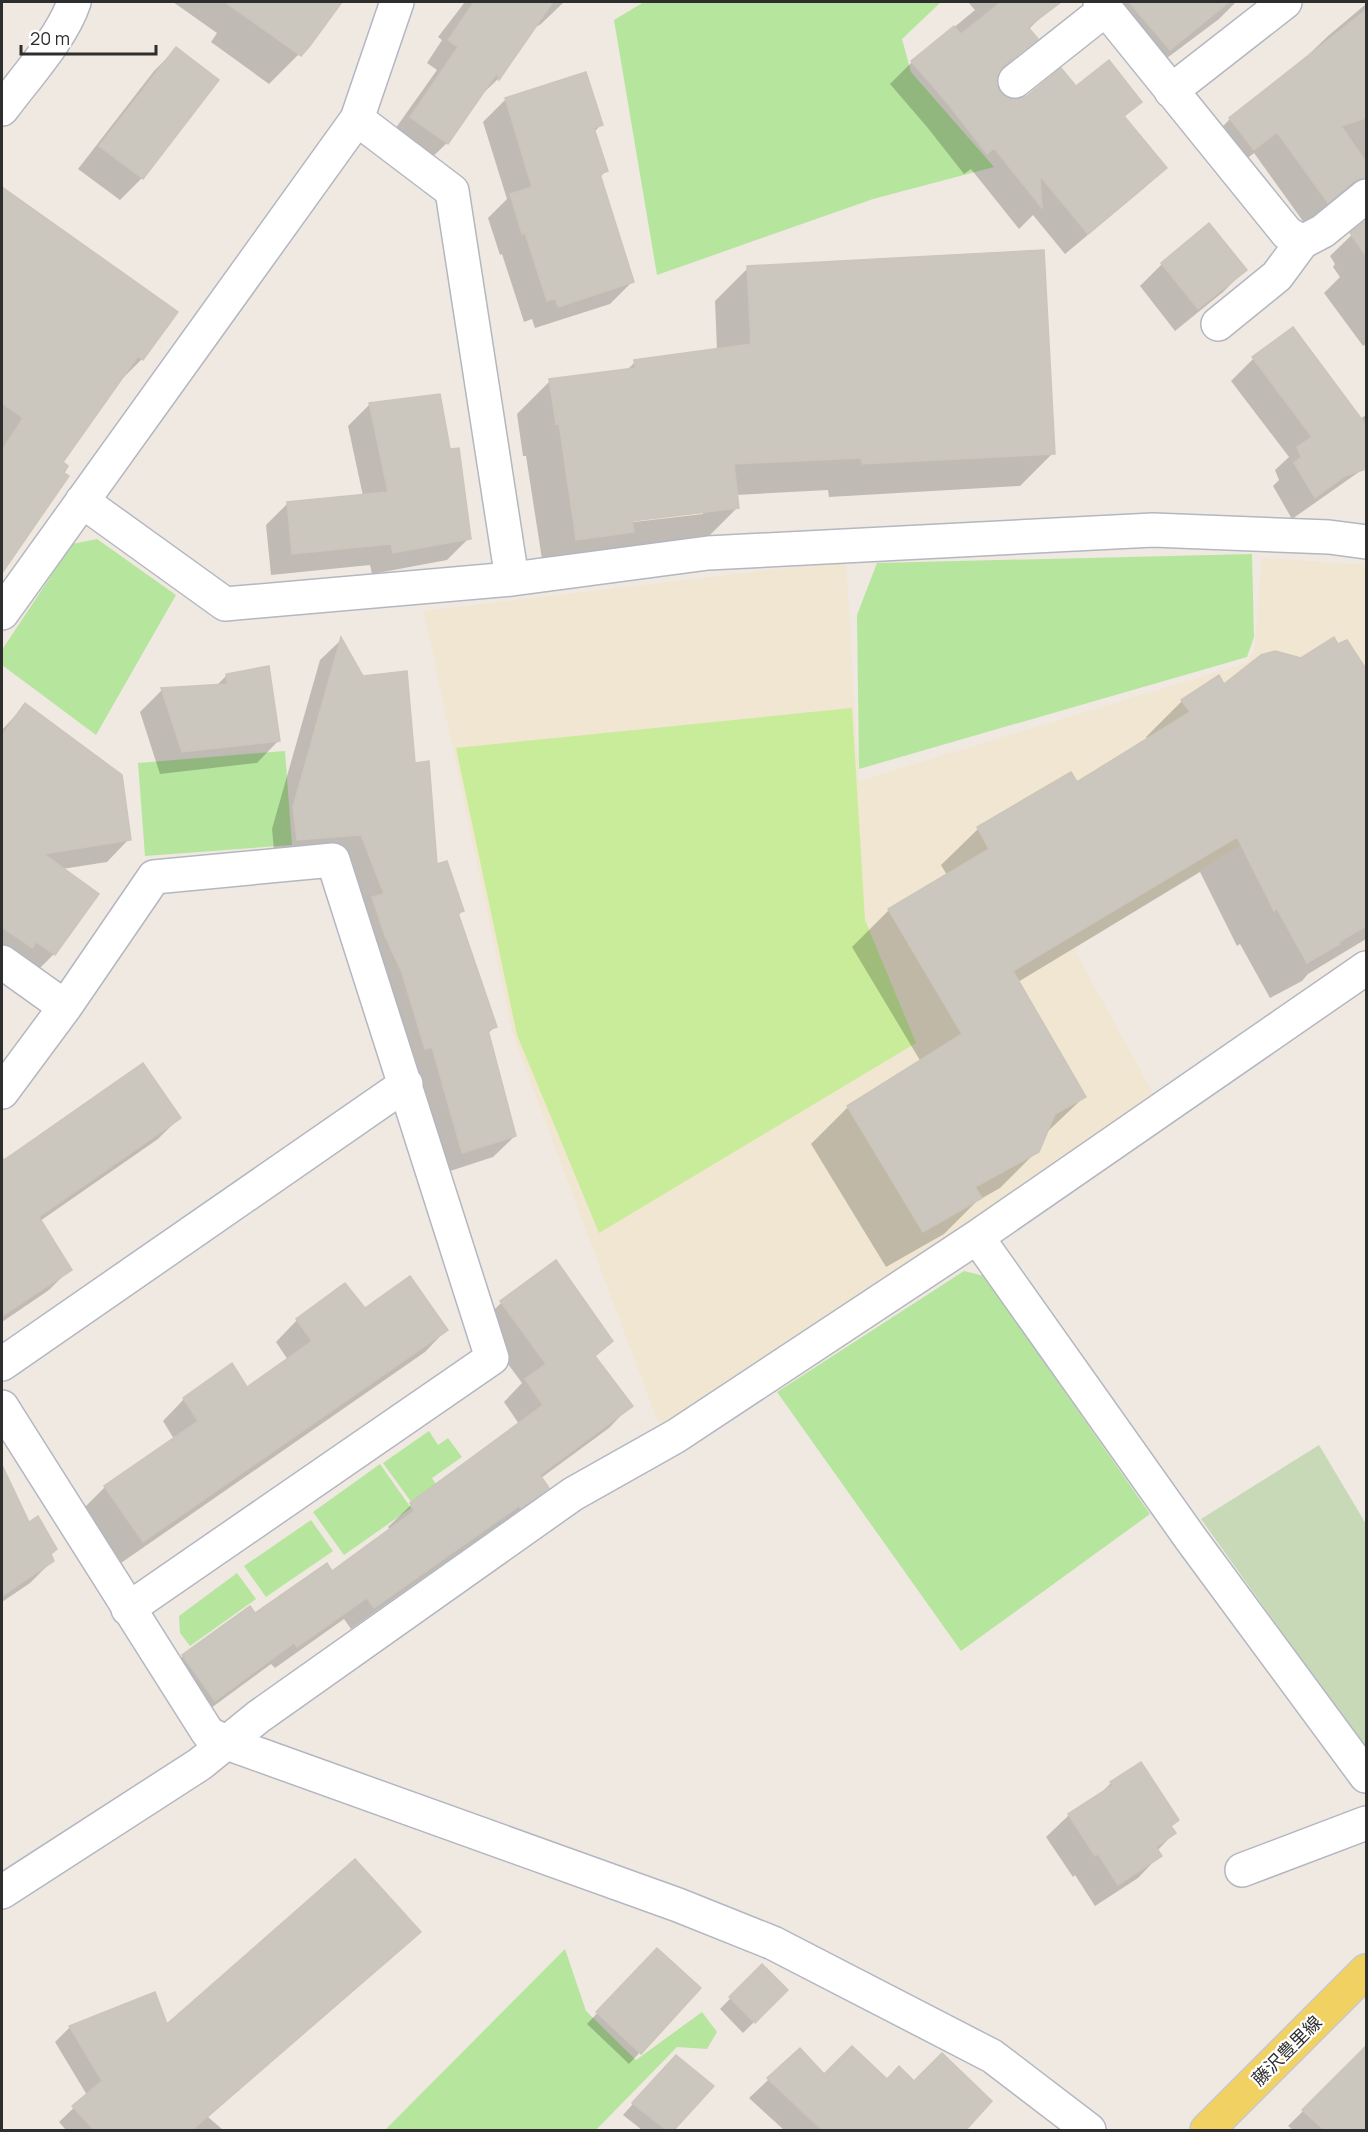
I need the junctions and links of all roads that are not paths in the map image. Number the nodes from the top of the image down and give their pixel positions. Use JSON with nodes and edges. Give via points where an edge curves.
{"nodes":[{"id":1,"x":74,"y":2,"type":"edge"},
{"id":2,"x":397,"y":2,"type":"edge"},
{"id":3,"x":1285,"y":2,"type":"edge"},
{"id":4,"x":1103,"y":5,"type":"edge"},
{"id":5,"x":1015,"y":81,"type":"dead end"},
{"id":6,"x":1171,"y":91,"type":"junction"},
{"id":7,"x":2,"y":109,"type":"edge"},
{"id":8,"x":357,"y":119,"type":"junction"},
{"id":9,"x":1366,"y":196,"type":"edge"},
{"id":10,"x":1302,"y":242,"type":"junction"},
{"id":11,"x":1218,"y":324,"type":"dead end"},
{"id":12,"x":82,"y":501,"type":"junction"},
{"id":13,"x":1366,"y":542,"type":"edge"},
{"id":14,"x":512,"y":579,"type":"junction"},
{"id":15,"x":2,"y":613,"type":"edge"},
{"id":16,"x":2,"y":962,"type":"edge"},
{"id":17,"x":1366,"y":968,"type":"edge"},
{"id":18,"x":65,"y":1007,"type":"junction"},
{"id":19,"x":406,"y":1084,"type":"junction"},
{"id":20,"x":2,"y":1092,"type":"edge"},
{"id":21,"x":978,"y":1237,"type":"junction"},
{"id":22,"x":2,"y":1364,"type":"edge"},
{"id":23,"x":2,"y":1407,"type":"edge"},
{"id":24,"x":128,"y":1609,"type":"junction"},
{"id":25,"x":227,"y":1743,"type":"junction"},
{"id":26,"x":1366,"y":1776,"type":"edge"},
{"id":27,"x":1366,"y":1823,"type":"edge"},
{"id":28,"x":1242,"y":1870,"type":"dead end"},
{"id":29,"x":2,"y":1892,"type":"edge"},
{"id":30,"x":1366,"y":1971,"type":"edge"},
{"id":31,"x":1089,"y":2130,"type":"edge"},
{"id":32,"x":1207,"y":2130,"type":"edge"}],
"edges":[{"from":1,"to":7,"type":"street","via":[[55,38]]},
{"from":2,"to":8,"type":"street"},
{"from":3,"to":6,"type":"street"},
{"from":4,"to":5,"type":"street"},
{"from":4,"to":6,"type":"street"},
{"from":6,"to":10,"type":"street","via":[[1287,233]]},
{"from":8,"to":12,"type":"street"},
{"from":8,"to":14,"type":"street","via":[[452,191]]},
{"from":9,"to":10,"type":"street","via":[[1323,231]]},
{"from":10,"to":11,"type":"street","via":[[1276,276]]},
{"from":12,"to":14,"type":"street","via":[[225,604]]},
{"from":12,"to":15,"type":"street"},
{"from":13,"to":14,"type":"street","via":[[1329,537],[1130,531],[708,553]]},
{"from":16,"to":18,"type":"street"},
{"from":17,"to":21,"type":"street"},
{"from":18,"to":19,"type":"street","via":[[154,877],[333,860]]},
{"from":18,"to":20,"type":"street"},
{"from":19,"to":22,"type":"street"},
{"from":19,"to":24,"type":"street","via":[[492,1358]]},
{"from":21,"to":25,"type":"street","via":[[676,1436],[573,1494]]},
{"from":21,"to":26,"type":"street","via":[[1191,1539]]},
{"from":23,"to":24,"type":"street"},
{"from":24,"to":25,"type":"street","via":[[208,1733]]},
{"from":25,"to":29,"type":"street"},
{"from":25,"to":31,"type":"street","via":[[678,1905],[773,1943],[992,2056]]},
{"from":27,"to":28,"type":"street"},
{"from":30,"to":32,"type":"main road","name":"藤沢豊里線"}]}
